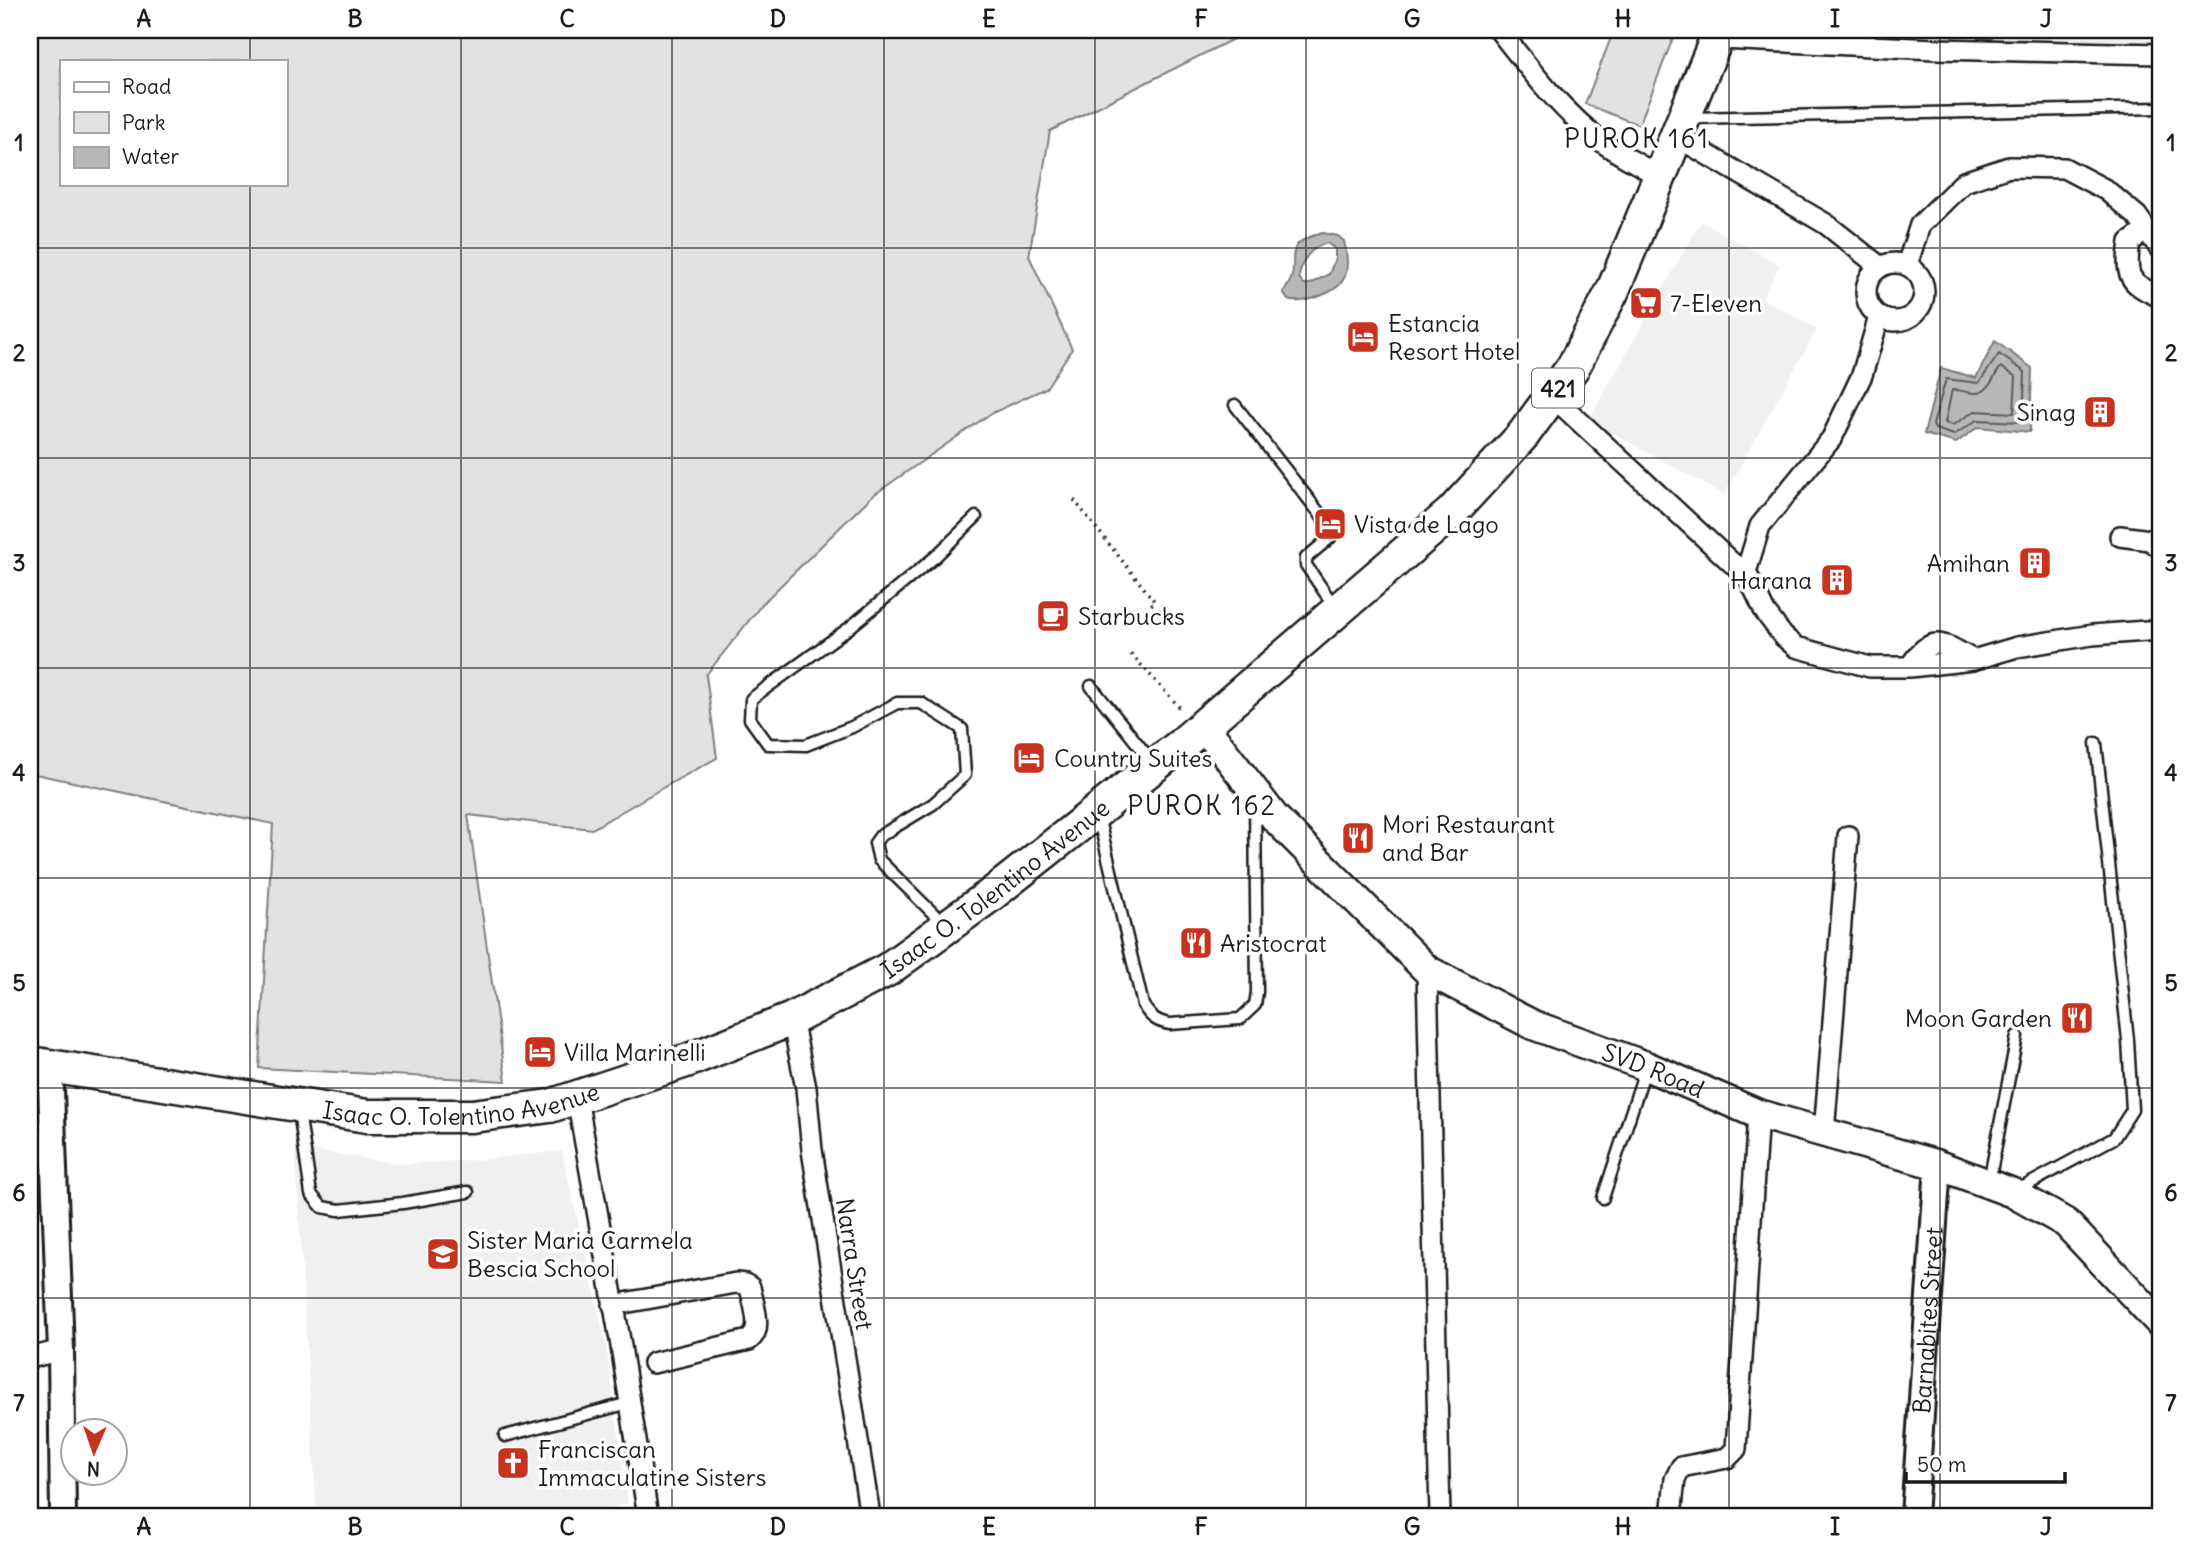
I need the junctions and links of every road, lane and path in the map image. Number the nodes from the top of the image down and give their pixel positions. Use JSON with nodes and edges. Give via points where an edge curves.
{"nodes":[{"id":1,"x":1499,"y":30,"type":"edge"},
{"id":2,"x":1717,"y":37,"type":"edge"},
{"id":3,"x":2160,"y":54,"type":"edge"},
{"id":4,"x":2160,"y":108,"type":"edge"},
{"id":5,"x":1681,"y":127,"type":"junction"},
{"id":6,"x":1661,"y":178,"type":"junction"},
{"id":7,"x":2147,"y":230,"type":"junction"},
{"id":8,"x":2160,"y":249,"type":"edge"},
{"id":9,"x":1907,"y":265,"type":"junction"},
{"id":10,"x":1880,"y":266,"type":"junction"},
{"id":11,"x":2160,"y":297,"type":"edge"},
{"id":12,"x":1879,"y":317,"type":"junction"},
{"id":13,"x":1552,"y":396,"type":"junction"},
{"id":14,"x":1235,"y":405,"type":"dead end"},
{"id":15,"x":1074,"y":500,"type":"dead end"},
{"id":16,"x":976,"y":517,"type":"dead end"},
{"id":17,"x":2120,"y":536,"type":"dead end"},
{"id":18,"x":2160,"y":548,"type":"edge"},
{"id":19,"x":1746,"y":572,"type":"junction"},
{"id":20,"x":1146,"y":609,"type":"dead end"},
{"id":21,"x":1339,"y":612,"type":"junction"},
{"id":22,"x":2160,"y":630,"type":"edge"},
{"id":23,"x":1131,"y":654,"type":"dead end"},
{"id":24,"x":1091,"y":686,"type":"dead end"},
{"id":25,"x":1202,"y":727,"type":"junction"},
{"id":26,"x":2096,"y":743,"type":"dead end"},
{"id":27,"x":1156,"y":766,"type":"junction"},
{"id":28,"x":1255,"y":793,"type":"junction"},
{"id":29,"x":1098,"y":812,"type":"junction"},
{"id":30,"x":1848,"y":836,"type":"dead end"},
{"id":31,"x":946,"y":927,"type":"junction"},
{"id":32,"x":1427,"y":970,"type":"junction"},
{"id":33,"x":792,"y":1019,"type":"junction"},
{"id":34,"x":2017,"y":1036,"type":"dead end"},
{"id":35,"x":40,"y":1064,"type":"edge"},
{"id":36,"x":1646,"y":1066,"type":"junction"},
{"id":37,"x":576,"y":1098,"type":"junction"},
{"id":38,"x":298,"y":1105,"type":"junction"},
{"id":39,"x":1758,"y":1114,"type":"junction"},
{"id":40,"x":1824,"y":1133,"type":"junction"},
{"id":41,"x":1938,"y":1165,"type":"junction"},
{"id":42,"x":2001,"y":1188,"type":"junction"},
{"id":43,"x":468,"y":1192,"type":"dead end"},
{"id":44,"x":1603,"y":1198,"type":"dead end"},
{"id":45,"x":613,"y":1305,"type":"junction"},
{"id":46,"x":2160,"y":1323,"type":"edge"},
{"id":47,"x":61,"y":1350,"type":"junction"},
{"id":48,"x":30,"y":1358,"type":"edge"},
{"id":49,"x":653,"y":1363,"type":"dead end"},
{"id":50,"x":629,"y":1403,"type":"junction"},
{"id":51,"x":505,"y":1436,"type":"dead end"},
{"id":52,"x":63,"y":1516,"type":"edge"},
{"id":53,"x":648,"y":1516,"type":"edge"},
{"id":54,"x":870,"y":1516,"type":"edge"},
{"id":55,"x":1440,"y":1516,"type":"edge"},
{"id":56,"x":1671,"y":1516,"type":"edge"},
{"id":57,"x":1914,"y":1516,"type":"edge"}],
"edges":[{"from":1,"to":6,"type":"street","via":[[1580,123],[1606,145]]},
{"from":2,"to":3,"type":"street","via":[[1935,49]]},
{"from":2,"to":5,"type":"main road","name":"Isaac O. Tolentino Avenue","number":"421"},
{"from":4,"to":5,"type":"lane"},
{"from":5,"to":6,"type":"main road","name":"Isaac O. Tolentino Avenue","number":"421"},
{"from":5,"to":10,"type":"street","via":[[1826,224]]},
{"from":6,"to":13,"type":"main road","name":"Isaac O. Tolentino Avenue","number":"421","via":[[1614,290]]},
{"from":7,"to":8,"type":"street"},
{"from":7,"to":9,"type":"street","via":[[2106,190],[2064,169],[2009,167],[1964,182],[1920,225]]},
{"from":7,"to":11,"type":"street","via":[[2130,242],[2126,266],[2138,287]]},
{"from":9,"to":10,"type":"street"},
{"from":9,"to":12,"type":"street","via":[[1921,277],[1921,305],[1898,321]]},
{"from":10,"to":12,"type":"street","via":[[1865,292]]},
{"from":12,"to":19,"type":"street","via":[[1861,375],[1832,438],[1760,526]]},
{"from":13,"to":19,"type":"street"},
{"from":13,"to":21,"type":"main road","name":"Isaac O. Tolentino Avenue","number":"421","via":[[1523,435],[1451,513]]},
{"from":14,"to":21,"type":"lane","via":[[1331,528],[1331,537],[1306,558],[1306,565]]},
{"from":15,"to":20,"type":"path","via":[[1155,602]]},
{"from":16,"to":31,"type":"lane","via":[[849,628],[751,699],[750,719],[768,744],[806,745],[897,704],[921,703],[962,729],[965,775],[933,804],[875,842],[879,860]]},
{"from":17,"to":18,"type":"street","via":[[2150,540]]},
{"from":19,"to":22,"type":"street","via":[[1765,612],[1796,647],[1870,667],[1973,660],[2017,647]]},
{"from":21,"to":25,"type":"main road","name":"Isaac O. Tolentino Avenue","number":"421"},
{"from":23,"to":25,"type":"path"},
{"from":24,"to":27,"type":"lane"},
{"from":25,"to":27,"type":"main road","name":"Isaac O. Tolentino Avenue","number":"421"},
{"from":25,"to":28,"type":"main road","name":"SVD Road"},
{"from":26,"to":42,"type":"lane","via":[[2132,1110],[2114,1138]]},
{"from":27,"to":29,"type":"main road","name":"Isaac O. Tolentino Avenue","number":"421"},
{"from":28,"to":29,"type":"lane","via":[[1257,992],[1255,1005],[1240,1019],[1160,1023],[1143,1006]]},
{"from":28,"to":32,"type":"main road","name":"SVD Road"},
{"from":29,"to":31,"type":"main road","name":"Isaac O. Tolentino Avenue","number":"421"},
{"from":30,"to":40,"type":"street"},
{"from":31,"to":33,"type":"main road","name":"Isaac O. Tolentino Avenue","number":"421","via":[[887,970]]},
{"from":32,"to":36,"type":"main road","name":"SVD Road","via":[[1533,1025]]},
{"from":32,"to":55,"type":"street"},
{"from":33,"to":37,"type":"main road","name":"Isaac O. Tolentino Avenue","number":"421"},
{"from":33,"to":54,"type":"street","name":"Narra Street"},
{"from":34,"to":42,"type":"lane"},
{"from":35,"to":38,"type":"main road","name":"Isaac O. Tolentino Avenue","number":"421"},
{"from":35,"to":47,"type":"street"},
{"from":36,"to":39,"type":"main road","name":"SVD Road"},
{"from":36,"to":44,"type":"lane"},
{"from":37,"to":38,"type":"main road","name":"Isaac O. Tolentino Avenue","number":"421","via":[[472,1116],[367,1116]]},
{"from":37,"to":45,"type":"street"},
{"from":38,"to":43,"type":"lane","via":[[312,1194],[322,1207],[339,1210]]},
{"from":39,"to":40,"type":"main road","name":"SVD Road"},
{"from":39,"to":56,"type":"street","via":[[1735,1449],[1727,1458],[1681,1467]]},
{"from":40,"to":41,"type":"main road","name":"SVD Road"},
{"from":41,"to":42,"type":"main road","name":"SVD Road"},
{"from":41,"to":57,"type":"street","name":"Barnabites Street"},
{"from":42,"to":46,"type":"main road","name":"SVD Road","via":[[2066,1223]]},
{"from":45,"to":49,"type":"street","via":[[736,1283],[750,1287],[756,1335]]},
{"from":45,"to":50,"type":"street"},
{"from":47,"to":48,"type":"street"},
{"from":47,"to":52,"type":"street"},
{"from":50,"to":51,"type":"lane"},
{"from":50,"to":53,"type":"street"}]}
